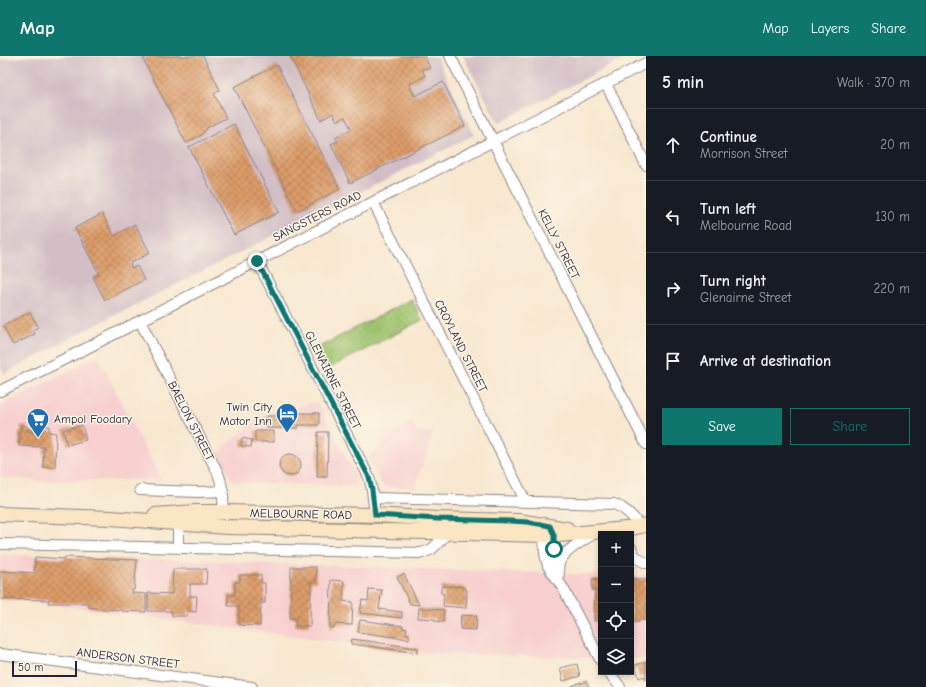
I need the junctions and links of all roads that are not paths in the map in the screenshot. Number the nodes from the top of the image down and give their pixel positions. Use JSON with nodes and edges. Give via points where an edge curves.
{"nodes":[{"id":1,"x":450,"y":56,"type":"edge"},
{"id":2,"x":646,"y":63,"type":"edge"},
{"id":3,"x":606,"y":84,"type":"junction"},
{"id":4,"x":492,"y":141,"type":"junction"},
{"id":5,"x":646,"y":165,"type":"edge"},
{"id":6,"x":373,"y":202,"type":"junction"},
{"id":7,"x":257,"y":261,"type":"junction"},
{"id":8,"x":140,"y":321,"type":"junction"},
{"id":9,"x":0,"y":391,"type":"edge"},
{"id":10,"x":646,"y":444,"type":"edge"},
{"id":11,"x":140,"y":490,"type":"dead end"},
{"id":12,"x":223,"y":492,"type":"junction"},
{"id":13,"x":373,"y":498,"type":"junction"},
{"id":14,"x":526,"y":502,"type":"junction"},
{"id":15,"x":223,"y":512,"type":"junction"},
{"id":16,"x":0,"y":514,"type":"edge"},
{"id":17,"x":375,"y":515,"type":"junction"},
{"id":18,"x":111,"y":518,"type":"junction"},
{"id":19,"x":178,"y":524,"type":"junction"},
{"id":20,"x":643,"y":526,"type":"edge"},
{"id":21,"x":227,"y":527,"type":"junction"},
{"id":22,"x":442,"y":528,"type":"junction"},
{"id":23,"x":627,"y":531,"type":"edge"},
{"id":24,"x":549,"y":532,"type":"junction"},
{"id":25,"x":591,"y":532,"type":"junction"},
{"id":26,"x":598,"y":532,"type":"edge"},
{"id":27,"x":0,"y":544,"type":"edge"},
{"id":28,"x":178,"y":548,"type":"junction"},
{"id":29,"x":634,"y":555,"type":"edge"},
{"id":30,"x":646,"y":563,"type":"edge"},
{"id":31,"x":559,"y":574,"type":"junction"},
{"id":32,"x":563,"y":588,"type":"junction"},
{"id":33,"x":0,"y":654,"type":"edge"},
{"id":34,"x":598,"y":655,"type":"edge"},
{"id":35,"x":611,"y":675,"type":"edge"},
{"id":36,"x":252,"y":687,"type":"edge"},
{"id":37,"x":620,"y":687,"type":"edge"}],
"edges":[{"from":1,"to":4,"type":"street","name":"KELLY STREET"},
{"from":2,"to":3,"type":"street","name":"SANGSTERS ROAD"},
{"from":3,"to":4,"type":"street","name":"SANGSTERS ROAD"},
{"from":3,"to":5,"type":"street"},
{"from":4,"to":6,"type":"street","name":"SANGSTERS ROAD"},
{"from":4,"to":10,"type":"street","name":"KELLY STREET"},
{"from":6,"to":7,"type":"street","name":"SANGSTERS ROAD"},
{"from":6,"to":14,"type":"street","name":"CROYLAND STREET"},
{"from":7,"to":8,"type":"street","name":"SANGSTERS ROAD"},
{"from":7,"to":13,"type":"street","name":"GLENAIRNE STREET","via":[[369,477]]},
{"from":8,"to":9,"type":"street","name":"SANGSTERS ROAD"},
{"from":8,"to":12,"type":"street","name":"BAELON STREET","via":[[216,470]]},
{"from":11,"to":12,"type":"street"},
{"from":12,"to":15,"type":"street","name":"BAELON STREET"},
{"from":13,"to":14,"type":"street","name":"MELBOURNE ROAD"},
{"from":13,"to":17,"type":"street","name":"GLENAIRNE STREET"},
{"from":14,"to":20,"type":"street","name":"MELBOURNE ROAD","via":[[614,504],[628,512]]},
{"from":15,"to":17,"type":"main road","name":"MELBOURNE ROAD"},
{"from":15,"to":18,"type":"main road","name":"MELBOURNE ROAD"},
{"from":15,"to":21,"type":"main road","name":"BAELON STREET"},
{"from":16,"to":18,"type":"main road","name":"MELBOURNE ROAD"},
{"from":17,"to":22,"type":"main road","name":"MELBOURNE ROAD"},
{"from":18,"to":19,"type":"main road","name":"MELBOURNE ROAD"},
{"from":19,"to":21,"type":"main road","name":"MELBOURNE ROAD"},
{"from":19,"to":28,"type":"street"},
{"from":20,"to":23,"type":"main road","name":"MELBOURNE ROAD"},
{"from":21,"to":22,"type":"main road","name":"MELBOURNE ROAD"},
{"from":22,"to":24,"type":"main road","name":"MELBOURNE ROAD","via":[[510,521],[528,522]]},
{"from":22,"to":28,"type":"street","via":[[432,549],[422,553]]},
{"from":24,"to":25,"type":"main road","name":"MELBOURNE ROAD"},
{"from":24,"to":31,"type":"street"},
{"from":24,"to":32,"type":"street","via":[[545,554],[548,566]]},
{"from":25,"to":26,"type":"main road","name":"MELBOURNE ROAD"},
{"from":25,"to":31,"type":"street","via":[[564,555],[559,563]]},
{"from":27,"to":28,"type":"street"},
{"from":29,"to":30,"type":"street"},
{"from":31,"to":32,"type":"street"},
{"from":32,"to":34,"type":"street"},
{"from":33,"to":36,"type":"street","name":"ANDERSON STREET"},
{"from":35,"to":37,"type":"street"}]}
